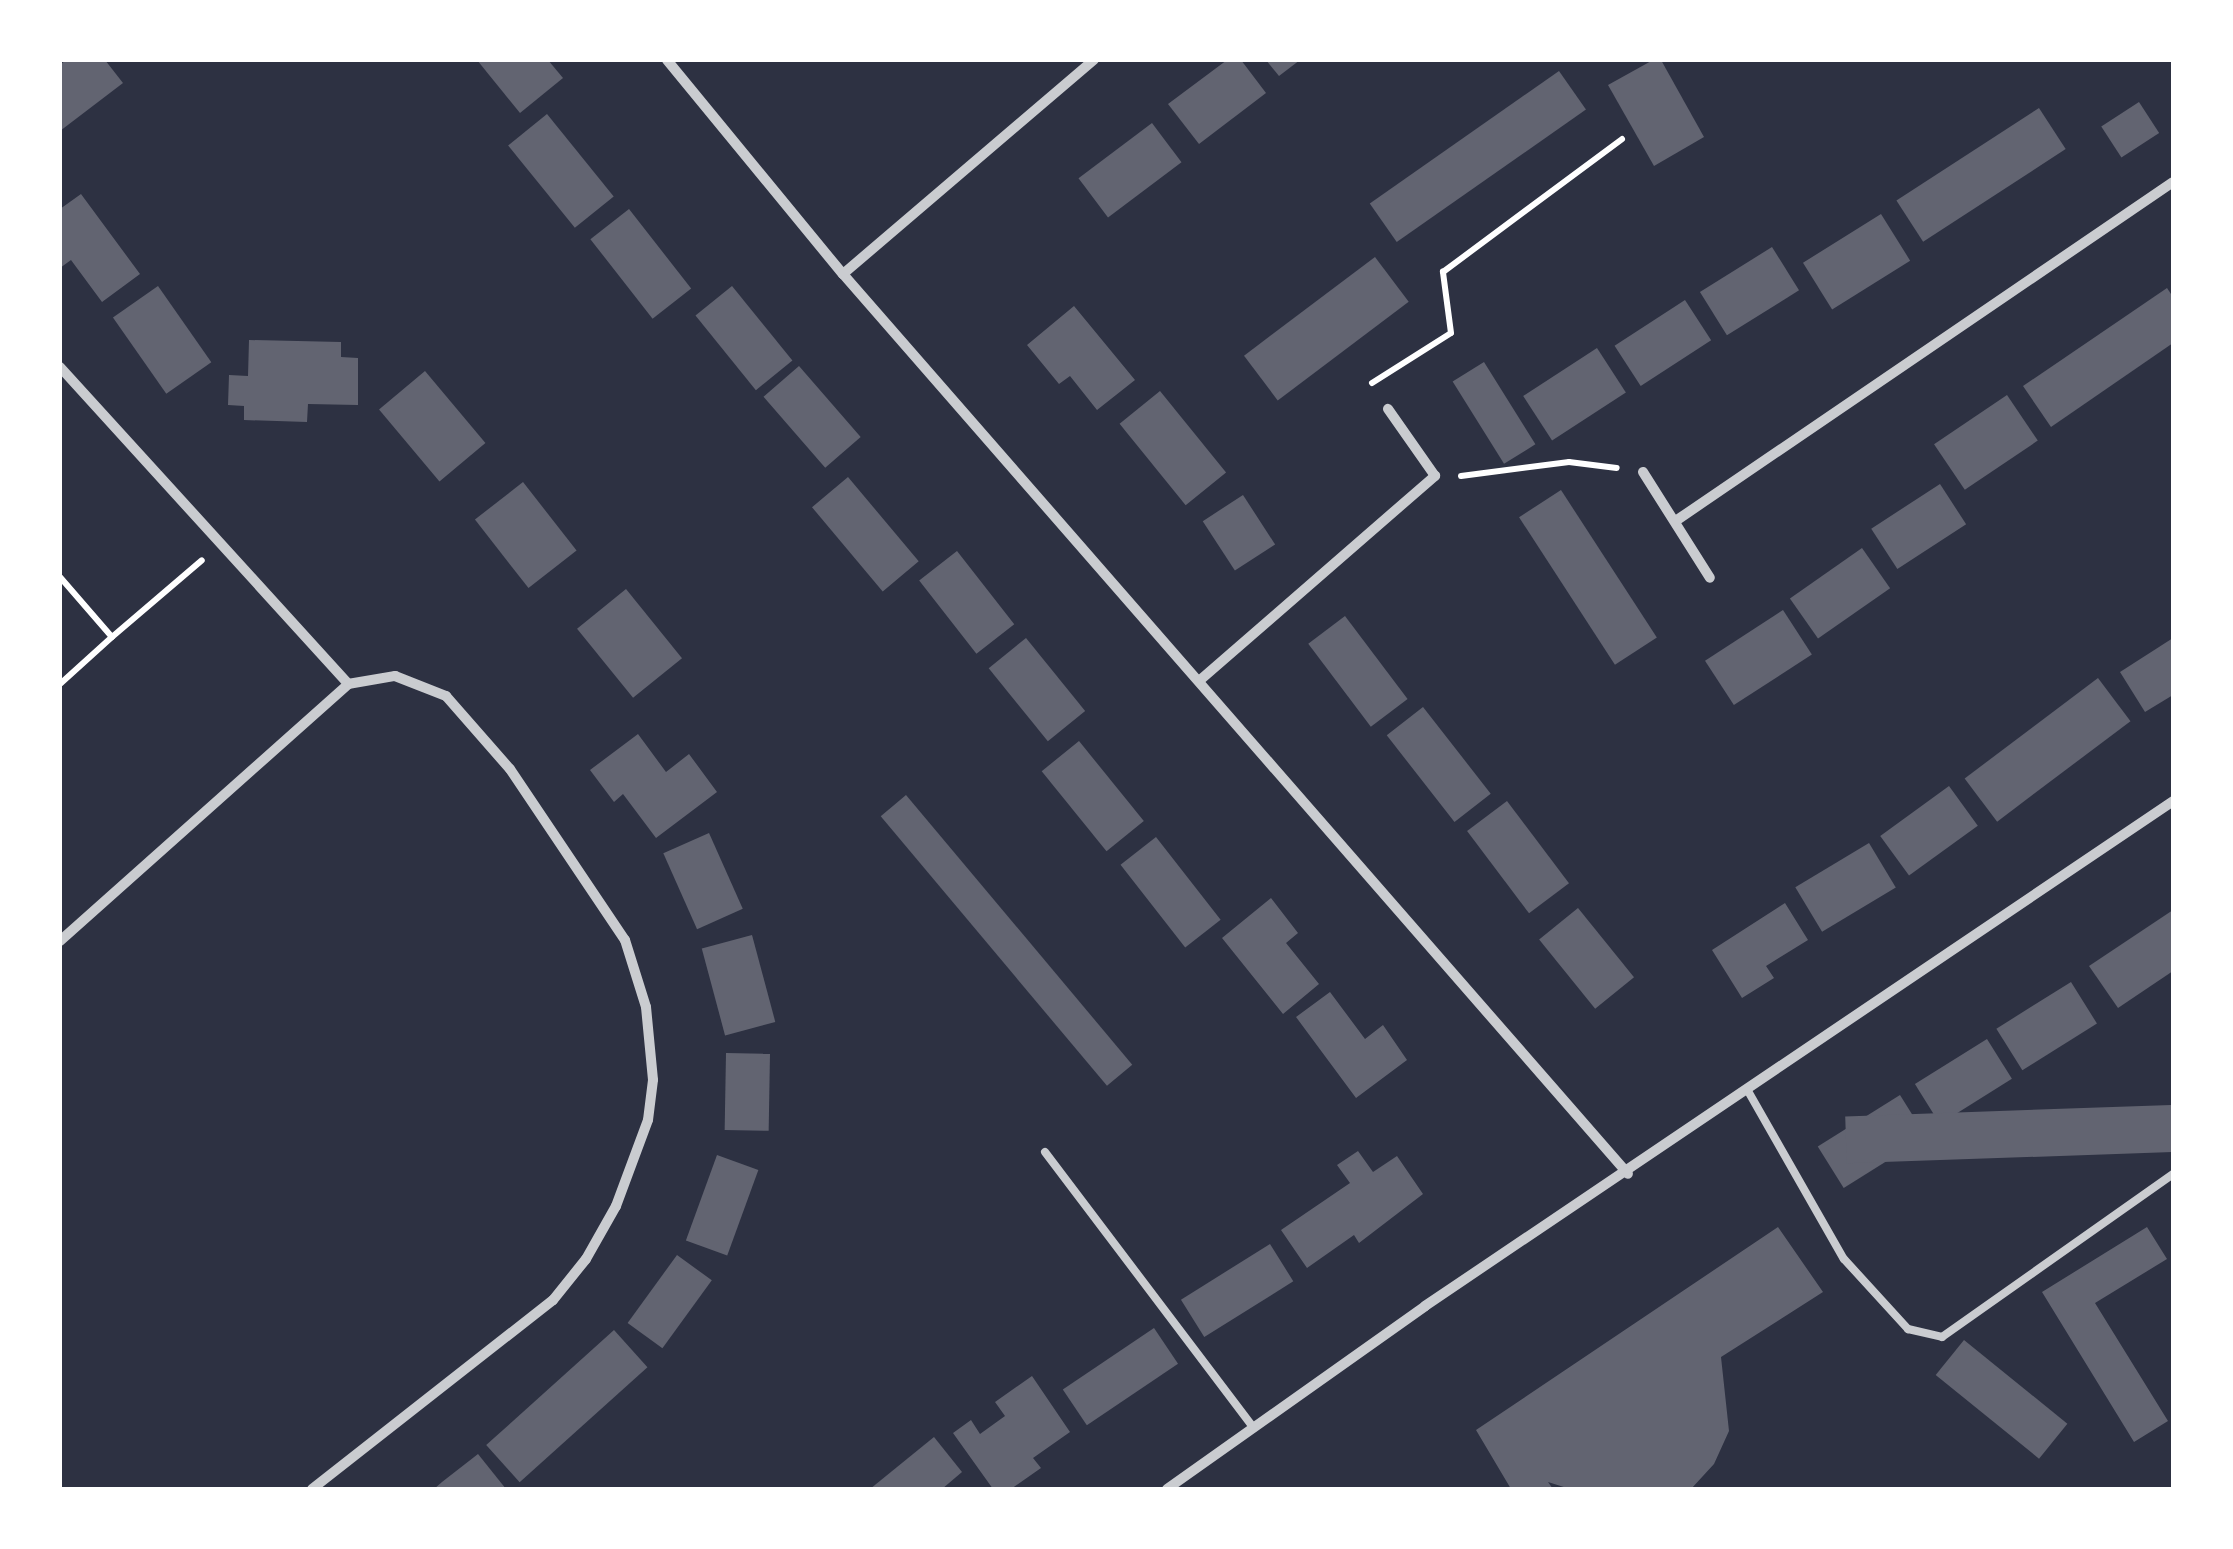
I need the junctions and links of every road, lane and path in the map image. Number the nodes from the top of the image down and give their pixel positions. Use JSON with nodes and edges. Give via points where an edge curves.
{"nodes":[{"id":1,"x":667,"y":60,"type":"edge"},
{"id":2,"x":1094,"y":60,"type":"edge"},
{"id":3,"x":1622,"y":140,"type":"dead end"},
{"id":4,"x":2173,"y":182,"type":"edge"},
{"id":5,"x":843,"y":274,"type":"junction"},
{"id":6,"x":60,"y":367,"type":"edge"},
{"id":7,"x":1388,"y":409,"type":"joint"},
{"id":8,"x":1643,"y":472,"type":"joint"},
{"id":9,"x":1436,"y":476,"type":"junction"},
{"id":10,"x":1677,"y":520,"type":"junction"},
{"id":11,"x":220,"y":545,"type":"junction"},
{"id":12,"x":60,"y":576,"type":"edge"},
{"id":13,"x":1710,"y":578,"type":"dead end"},
{"id":14,"x":112,"y":637,"type":"junction"},
{"id":15,"x":1198,"y":680,"type":"junction"},
{"id":16,"x":60,"y":684,"type":"edge"},
{"id":17,"x":348,"y":684,"type":"junction"},
{"id":18,"x":2173,"y":801,"type":"edge"},
{"id":19,"x":60,"y":942,"type":"edge"},
{"id":20,"x":1748,"y":1092,"type":"junction"},
{"id":21,"x":1045,"y":1152,"type":"dead end"},
{"id":22,"x":1628,"y":1174,"type":"junction"},
{"id":23,"x":2173,"y":1174,"type":"edge"},
{"id":24,"x":1254,"y":1428,"type":"junction"},
{"id":25,"x":312,"y":1489,"type":"edge"},
{"id":26,"x":1167,"y":1489,"type":"edge"}],
"edges":[{"from":1,"to":5,"type":"street"},
{"from":2,"to":5,"type":"street"},
{"from":3,"to":7,"type":"path","via":[[1443,272],[1451,333],[1371,383]]},
{"from":4,"to":10,"type":"street"},
{"from":5,"to":15,"type":"street"},
{"from":6,"to":11,"type":"street"},
{"from":7,"to":9,"type":"street"},
{"from":8,"to":9,"type":"path","via":[[1570,462],[1500,476]]},
{"from":8,"to":10,"type":"street"},
{"from":9,"to":15,"type":"street"},
{"from":10,"to":13,"type":"street"},
{"from":11,"to":14,"type":"path"},
{"from":11,"to":17,"type":"street"},
{"from":12,"to":14,"type":"path"},
{"from":14,"to":16,"type":"path"},
{"from":15,"to":22,"type":"street"},
{"from":17,"to":19,"type":"street"},
{"from":17,"to":25,"type":"street","via":[[395,676],[446,696],[510,769],[625,940],[646,1007],[652,1080],[638,1158],[586,1259],[564,1287]]},
{"from":18,"to":20,"type":"street"},
{"from":20,"to":22,"type":"street"},
{"from":20,"to":23,"type":"lane","via":[[1844,1259],[1908,1329],[1942,1337]]},
{"from":21,"to":24,"type":"lane"},
{"from":22,"to":24,"type":"street"},
{"from":24,"to":26,"type":"street"}]}
